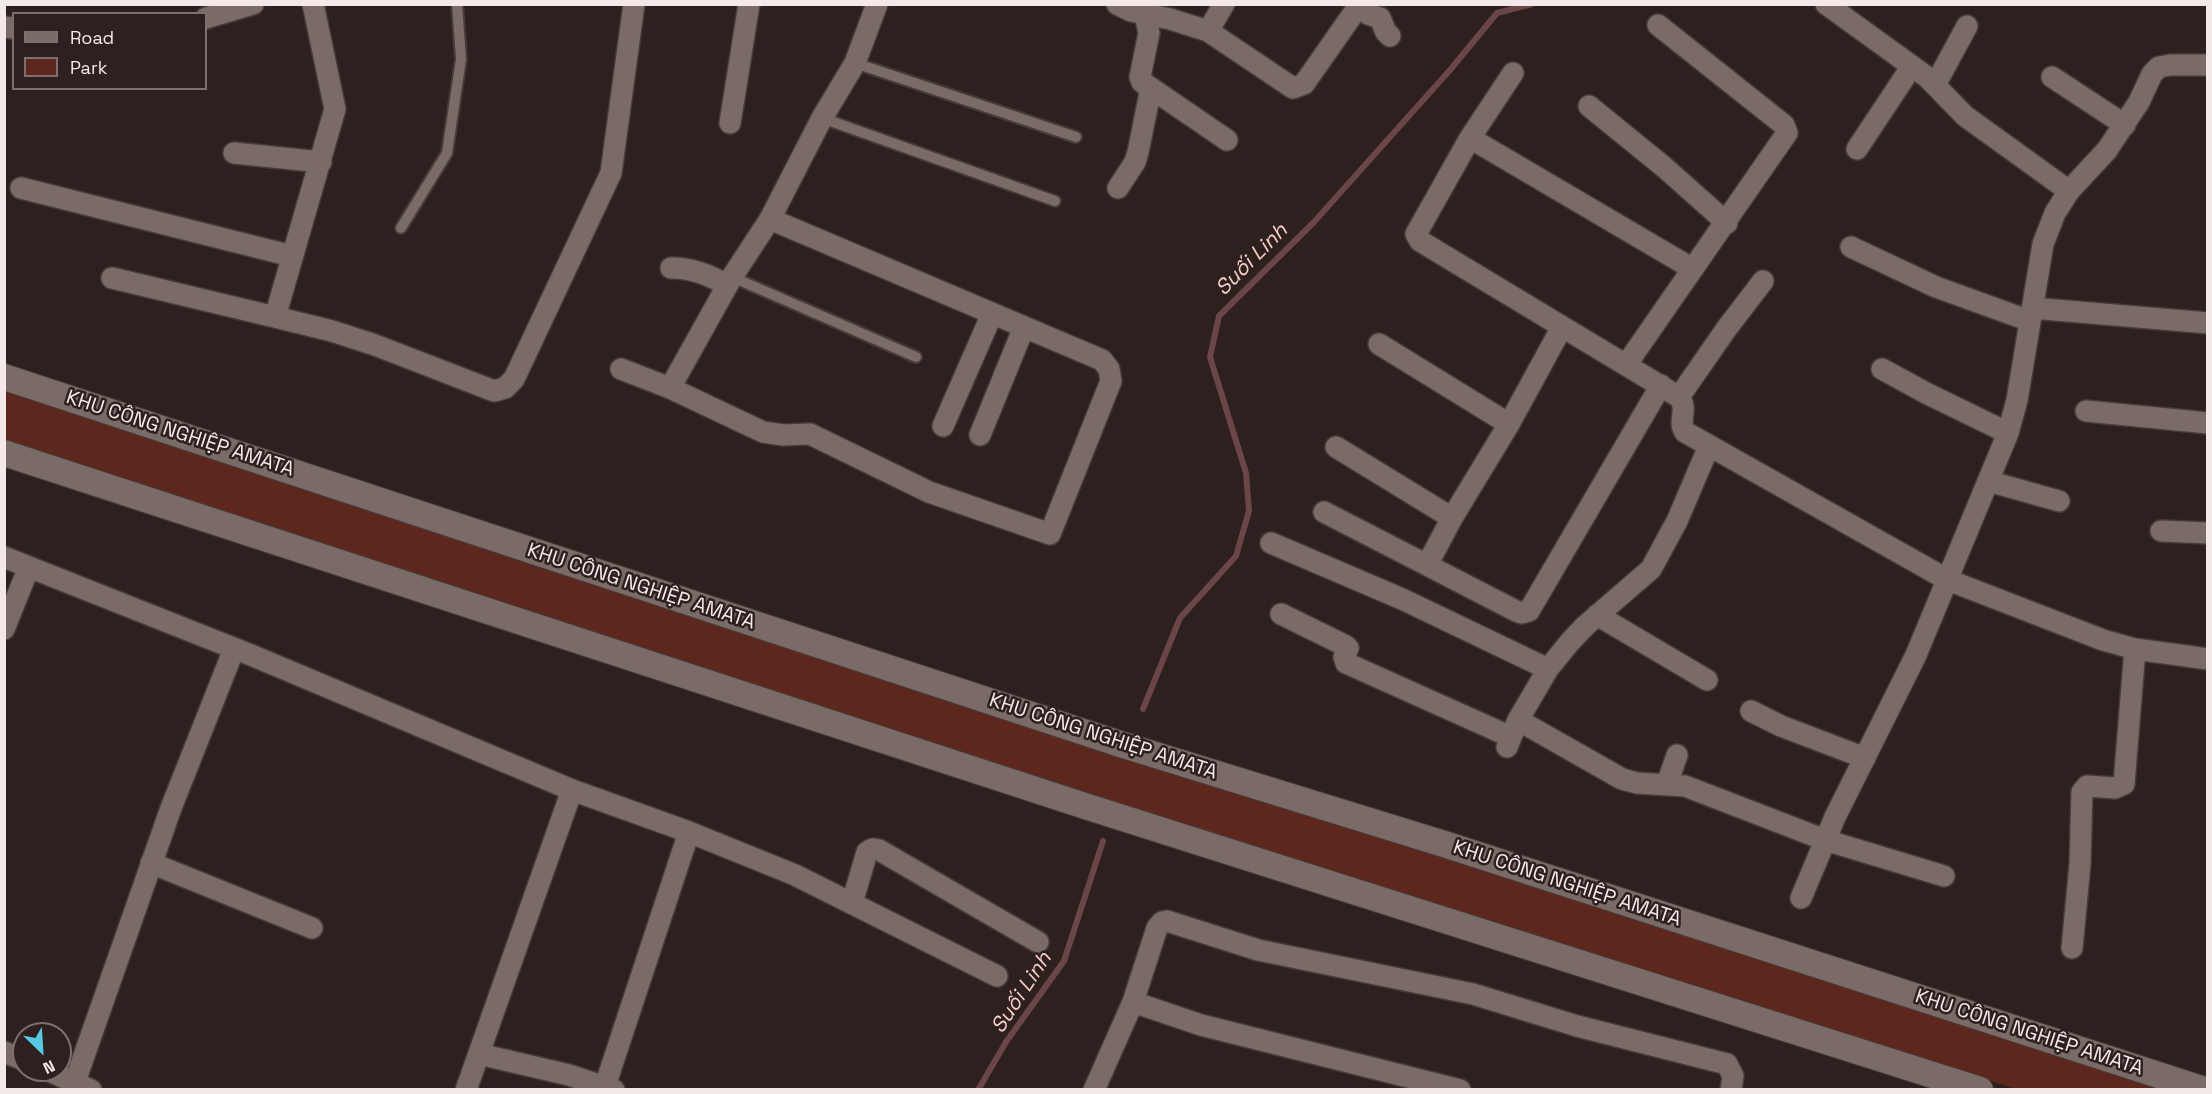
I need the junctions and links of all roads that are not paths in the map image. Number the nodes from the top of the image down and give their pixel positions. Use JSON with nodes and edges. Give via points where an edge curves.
{"nodes":[{"id":1,"x":253,"y":4,"type":"edge"},
{"id":2,"x":313,"y":4,"type":"edge"},
{"id":3,"x":457,"y":4,"type":"edge"},
{"id":4,"x":634,"y":4,"type":"edge"},
{"id":5,"x":749,"y":4,"type":"edge"},
{"id":6,"x":877,"y":4,"type":"edge"},
{"id":7,"x":1117,"y":4,"type":"edge"},
{"id":8,"x":1224,"y":4,"type":"edge"},
{"id":9,"x":1826,"y":4,"type":"edge"},
{"id":10,"x":1360,"y":5,"type":"edge"},
{"id":11,"x":231,"y":8,"type":"edge"},
{"id":12,"x":1852,"y":12,"type":"edge"},
{"id":13,"x":1145,"y":15,"type":"junction"},
{"id":14,"x":207,"y":18,"type":"edge"},
{"id":15,"x":1658,"y":25,"type":"dead end"},
{"id":16,"x":1967,"y":26,"type":"dead end"},
{"id":17,"x":1208,"y":31,"type":"junction"},
{"id":18,"x":1390,"y":36,"type":"dead end"},
{"id":19,"x":855,"y":63,"type":"junction"},
{"id":20,"x":2208,"y":65,"type":"edge"},
{"id":21,"x":1912,"y":66,"type":"junction"},
{"id":22,"x":1513,"y":73,"type":"dead end"},
{"id":23,"x":2052,"y":77,"type":"dead end"},
{"id":24,"x":1935,"y":85,"type":"junction"},
{"id":25,"x":1151,"y":88,"type":"junction"},
{"id":26,"x":1589,"y":106,"type":"dead end"},
{"id":27,"x":822,"y":118,"type":"junction"},
{"id":28,"x":730,"y":123,"type":"dead end"},
{"id":29,"x":2125,"y":125,"type":"junction"},
{"id":30,"x":1076,"y":137,"type":"dead end"},
{"id":31,"x":1470,"y":138,"type":"junction"},
{"id":32,"x":1227,"y":140,"type":"dead end"},
{"id":33,"x":1857,"y":149,"type":"dead end"},
{"id":34,"x":234,"y":153,"type":"dead end"},
{"id":35,"x":321,"y":162,"type":"junction"},
{"id":36,"x":21,"y":188,"type":"dead end"},
{"id":37,"x":1118,"y":188,"type":"dead end"},
{"id":38,"x":2069,"y":191,"type":"junction"},
{"id":39,"x":1055,"y":201,"type":"dead end"},
{"id":40,"x":770,"y":219,"type":"junction"},
{"id":41,"x":1727,"y":222,"type":"junction"},
{"id":42,"x":401,"y":228,"type":"dead end"},
{"id":43,"x":1851,"y":247,"type":"dead end"},
{"id":44,"x":292,"y":256,"type":"junction"},
{"id":45,"x":671,"y":268,"type":"dead end"},
{"id":46,"x":1693,"y":269,"type":"junction"},
{"id":47,"x":112,"y":278,"type":"dead end"},
{"id":48,"x":730,"y":281,"type":"junction"},
{"id":49,"x":1763,"y":281,"type":"dead end"},
{"id":50,"x":992,"y":314,"type":"junction"},
{"id":51,"x":2031,"y":314,"type":"junction"},
{"id":52,"x":276,"y":318,"type":"junction"},
{"id":53,"x":2208,"y":323,"type":"edge"},
{"id":54,"x":1024,"y":327,"type":"junction"},
{"id":55,"x":1562,"y":327,"type":"junction"},
{"id":56,"x":1379,"y":344,"type":"dead end"},
{"id":57,"x":916,"y":357,"type":"dead end"},
{"id":58,"x":1626,"y":365,"type":"junction"},
{"id":59,"x":621,"y":369,"type":"dead end"},
{"id":60,"x":1882,"y":369,"type":"dead end"},
{"id":61,"x":4,"y":376,"type":"edge"},
{"id":62,"x":1661,"y":385,"type":"junction"},
{"id":63,"x":670,"y":388,"type":"junction"},
{"id":64,"x":1679,"y":397,"type":"junction"},
{"id":65,"x":2086,"y":411,"type":"dead end"},
{"id":66,"x":2208,"y":423,"type":"edge"},
{"id":67,"x":1509,"y":424,"type":"junction"},
{"id":68,"x":943,"y":426,"type":"dead end"},
{"id":69,"x":2008,"y":434,"type":"junction"},
{"id":70,"x":980,"y":435,"type":"dead end"},
{"id":71,"x":1709,"y":446,"type":"junction"},
{"id":72,"x":1336,"y":447,"type":"dead end"},
{"id":73,"x":4,"y":453,"type":"edge"},
{"id":74,"x":1988,"y":481,"type":"junction"},
{"id":75,"x":2059,"y":501,"type":"dead end"},
{"id":76,"x":1324,"y":512,"type":"dead end"},
{"id":77,"x":1452,"y":518,"type":"junction"},
{"id":78,"x":2161,"y":531,"type":"dead end"},
{"id":79,"x":2208,"y":533,"type":"edge"},
{"id":80,"x":1270,"y":543,"type":"dead end"},
{"id":81,"x":4,"y":557,"type":"edge"},
{"id":82,"x":1427,"y":565,"type":"junction"},
{"id":83,"x":29,"y":567,"type":"junction"},
{"id":84,"x":1948,"y":580,"type":"junction"},
{"id":85,"x":1281,"y":614,"type":"dead end"},
{"id":86,"x":1597,"y":615,"type":"junction"},
{"id":87,"x":4,"y":629,"type":"edge"},
{"id":88,"x":234,"y":649,"type":"junction"},
{"id":89,"x":2135,"y":649,"type":"junction"},
{"id":90,"x":2208,"y":659,"type":"edge"},
{"id":91,"x":1548,"y":669,"type":"junction"},
{"id":92,"x":1707,"y":680,"type":"dead end"},
{"id":93,"x":1750,"y":711,"type":"dead end"},
{"id":94,"x":1822,"y":727,"type":"dead end"},
{"id":95,"x":1512,"y":735,"type":"junction"},
{"id":96,"x":1677,"y":754,"type":"dead end"},
{"id":97,"x":1866,"y":754,"type":"junction"},
{"id":98,"x":1667,"y":784,"type":"junction"},
{"id":99,"x":572,"y":790,"type":"junction"},
{"id":100,"x":689,"y":832,"type":"junction"},
{"id":101,"x":1825,"y":840,"type":"junction"},
{"id":102,"x":151,"y":863,"type":"junction"},
{"id":103,"x":1944,"y":876,"type":"dead end"},
{"id":104,"x":1802,"y":898,"type":"dead end"},
{"id":105,"x":852,"y":903,"type":"junction"},
{"id":106,"x":312,"y":928,"type":"dead end"},
{"id":107,"x":1038,"y":942,"type":"dead end"},
{"id":108,"x":2072,"y":948,"type":"dead end"},
{"id":109,"x":997,"y":976,"type":"dead end"},
{"id":110,"x":1133,"y":1002,"type":"junction"},
{"id":111,"x":479,"y":1054,"type":"junction"},
{"id":112,"x":79,"y":1087,"type":"edge"},
{"id":113,"x":610,"y":1088,"type":"edge"},
{"id":114,"x":466,"y":1089,"type":"edge"},
{"id":115,"x":1094,"y":1089,"type":"edge"},
{"id":116,"x":1460,"y":1089,"type":"edge"},
{"id":117,"x":1731,"y":1089,"type":"edge"},
{"id":118,"x":1980,"y":1089,"type":"edge"},
{"id":119,"x":2205,"y":1089,"type":"edge"}],
"edges":[{"from":1,"to":11,"type":"street"},
{"from":2,"to":35,"type":"street","via":[[335,109]]},
{"from":3,"to":42,"type":"lane","via":[[461,59],[447,153]]},
{"from":4,"to":52,"type":"street","via":[[611,173],[514,379],[505,388],[494,391],[375,345]]},
{"from":5,"to":28,"type":"street"},
{"from":6,"to":19,"type":"street"},
{"from":7,"to":13,"type":"street"},
{"from":8,"to":17,"type":"street"},
{"from":9,"to":12,"type":"street"},
{"from":10,"to":17,"type":"street","via":[[1299,87],[1293,88]]},
{"from":10,"to":18,"type":"street","via":[[1368,14],[1380,18]]},
{"from":11,"to":14,"type":"street"},
{"from":12,"to":21,"type":"street"},
{"from":13,"to":17,"type":"street"},
{"from":13,"to":25,"type":"street","via":[[1149,33],[1140,77]]},
{"from":15,"to":41,"type":"street","via":[[1787,129]]},
{"from":16,"to":24,"type":"street"},
{"from":19,"to":27,"type":"street"},
{"from":19,"to":30,"type":"lane"},
{"from":20,"to":29,"type":"street","via":[[2159,67]]},
{"from":21,"to":24,"type":"street"},
{"from":21,"to":33,"type":"street"},
{"from":22,"to":31,"type":"street"},
{"from":23,"to":29,"type":"street"},
{"from":24,"to":38,"type":"street","via":[[1965,116]]},
{"from":25,"to":32,"type":"street"},
{"from":25,"to":37,"type":"street","via":[[1135,162]]},
{"from":26,"to":41,"type":"street"},
{"from":27,"to":39,"type":"lane"},
{"from":27,"to":40,"type":"street"},
{"from":29,"to":38,"type":"street"},
{"from":31,"to":46,"type":"street"},
{"from":31,"to":55,"type":"street","via":[[1417,238]]},
{"from":34,"to":35,"type":"street"},
{"from":35,"to":44,"type":"street"},
{"from":36,"to":44,"type":"street"},
{"from":38,"to":51,"type":"street","via":[[2048,226]]},
{"from":40,"to":48,"type":"street"},
{"from":40,"to":50,"type":"street"},
{"from":41,"to":46,"type":"street"},
{"from":43,"to":51,"type":"street","via":[[1936,287]]},
{"from":44,"to":52,"type":"street"},
{"from":45,"to":48,"type":"street"},
{"from":46,"to":58,"type":"street"},
{"from":47,"to":52,"type":"street"},
{"from":48,"to":57,"type":"lane"},
{"from":48,"to":63,"type":"street"},
{"from":49,"to":64,"type":"street"},
{"from":50,"to":54,"type":"street"},
{"from":50,"to":68,"type":"street"},
{"from":51,"to":53,"type":"street"},
{"from":51,"to":69,"type":"street"},
{"from":54,"to":63,"type":"street","via":[[1102,360],[1111,381],[1050,534],[929,492],[810,434],[763,432]]},
{"from":54,"to":70,"type":"street"},
{"from":55,"to":58,"type":"street"},
{"from":55,"to":67,"type":"street"},
{"from":56,"to":67,"type":"street"},
{"from":58,"to":62,"type":"street"},
{"from":59,"to":63,"type":"street"},
{"from":60,"to":69,"type":"street"},
{"from":61,"to":119,"type":"street","name":"KHU CÔNG NGHIỆP AMATA","via":[[1120,744]]},
{"from":62,"to":64,"type":"street"},
{"from":62,"to":82,"type":"street","via":[[1529,611],[1516,611]]},
{"from":64,"to":71,"type":"street","via":[[1684,403],[1685,432]]},
{"from":65,"to":66,"type":"street"},
{"from":67,"to":77,"type":"street"},
{"from":69,"to":74,"type":"street"},
{"from":71,"to":84,"type":"street"},
{"from":71,"to":86,"type":"street","via":[[1677,521],[1651,569]]},
{"from":72,"to":77,"type":"street"},
{"from":73,"to":118,"type":"street","via":[[1085,806]]},
{"from":74,"to":75,"type":"street"},
{"from":74,"to":84,"type":"street"},
{"from":76,"to":82,"type":"street"},
{"from":77,"to":82,"type":"street"},
{"from":78,"to":79,"type":"street"},
{"from":80,"to":91,"type":"street","via":[[1402,599]]},
{"from":81,"to":83,"type":"street"},
{"from":83,"to":87,"type":"street"},
{"from":83,"to":88,"type":"street"},
{"from":84,"to":89,"type":"street"},
{"from":84,"to":97,"type":"street","via":[[1916,656]]},
{"from":85,"to":95,"type":"street","via":[[1346,646],[1346,663]]},
{"from":86,"to":91,"type":"street"},
{"from":86,"to":92,"type":"street"},
{"from":88,"to":99,"type":"street"},
{"from":88,"to":102,"type":"street"},
{"from":89,"to":90,"type":"street"},
{"from":89,"to":108,"type":"street","via":[[2124,784],[2115,788],[2087,786],[2082,792]]},
{"from":91,"to":95,"type":"street"},
{"from":93,"to":97,"type":"street","via":[[1781,726]]},
{"from":94,"to":97,"type":"street"},
{"from":95,"to":98,"type":"street","via":[[1622,779]]},
{"from":96,"to":98,"type":"street"},
{"from":97,"to":101,"type":"street"},
{"from":98,"to":101,"type":"street","via":[[1685,786]]},
{"from":99,"to":100,"type":"street"},
{"from":99,"to":111,"type":"street"},
{"from":100,"to":105,"type":"street"},
{"from":100,"to":113,"type":"street"},
{"from":101,"to":103,"type":"street"},
{"from":101,"to":104,"type":"street"},
{"from":102,"to":106,"type":"street"},
{"from":102,"to":112,"type":"street"},
{"from":105,"to":107,"type":"street","via":[[867,852],[879,849]]},
{"from":105,"to":109,"type":"street"},
{"from":110,"to":115,"type":"street"},
{"from":110,"to":116,"type":"street","via":[[1201,1025]]},
{"from":110,"to":117,"type":"street","via":[[1157,928],[1167,921],[1258,950],[1473,994],[1577,1026],[1727,1064],[1733,1076]]},
{"from":111,"to":113,"type":"street"},
{"from":111,"to":114,"type":"street"}]}
